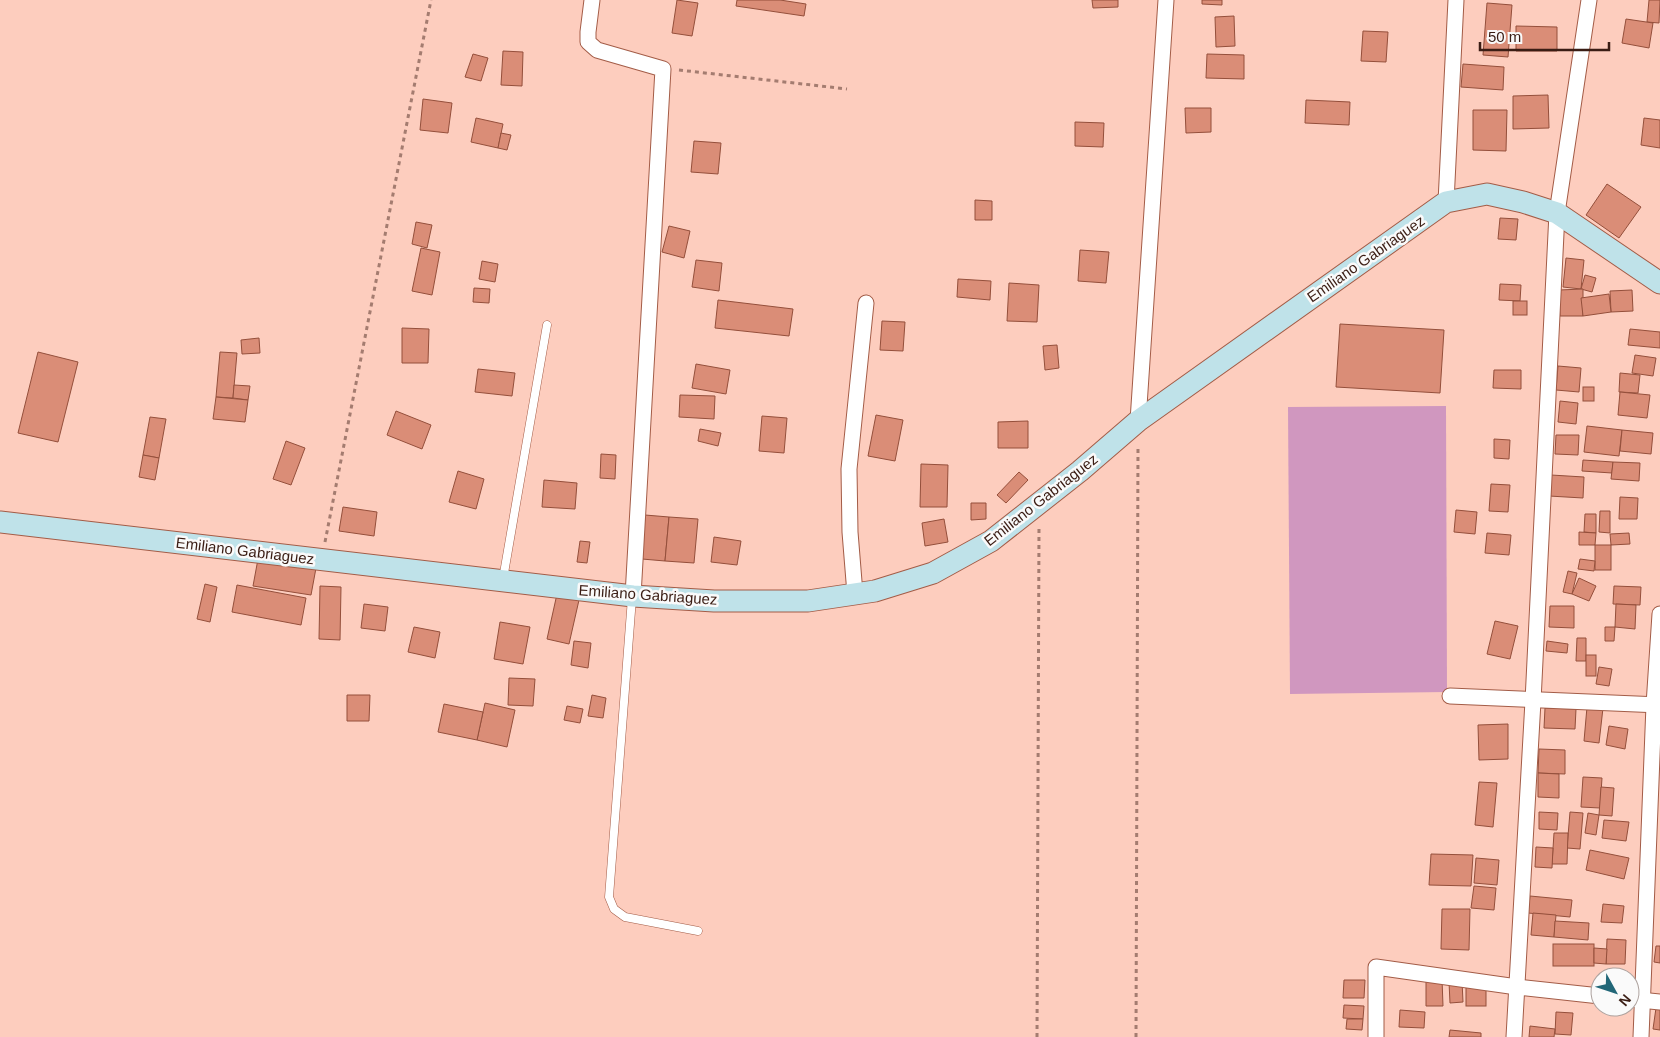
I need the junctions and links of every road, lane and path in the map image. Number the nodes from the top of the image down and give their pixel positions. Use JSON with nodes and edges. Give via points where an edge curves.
{"nodes":[{"id":1,"x":431,"y":0,"type":"edge"},
{"id":2,"x":592,"y":0,"type":"edge"},
{"id":3,"x":1166,"y":0,"type":"edge"},
{"id":4,"x":1456,"y":0,"type":"edge"},
{"id":5,"x":1589,"y":0,"type":"edge"},
{"id":6,"x":663,"y":69,"type":"junction"},
{"id":7,"x":847,"y":89,"type":"dead end"},
{"id":8,"x":1446,"y":202,"type":"junction"},
{"id":9,"x":1557,"y":214,"type":"junction"},
{"id":10,"x":1660,"y":283,"type":"edge"},
{"id":11,"x":866,"y":304,"type":"dead end"},
{"id":12,"x":547,"y":325,"type":"dead end"},
{"id":13,"x":1138,"y":421,"type":"junction"},
{"id":14,"x":1039,"y":502,"type":"junction"},
{"id":15,"x":0,"y":522,"type":"edge"},
{"id":16,"x":321,"y":560,"type":"junction"},
{"id":17,"x":503,"y":582,"type":"junction"},
{"id":18,"x":855,"y":594,"type":"junction"},
{"id":19,"x":633,"y":596,"type":"junction"},
{"id":20,"x":1660,"y":614,"type":"edge"},
{"id":21,"x":1450,"y":696,"type":"dead end"},
{"id":22,"x":1533,"y":701,"type":"junction"},
{"id":23,"x":1657,"y":705,"type":"edge"},
{"id":24,"x":698,"y":931,"type":"dead end"},
{"id":25,"x":1638,"y":967,"type":"edge"},
{"id":26,"x":1517,"y":987,"type":"junction"},
{"id":27,"x":1590,"y":995,"type":"edge"},
{"id":28,"x":1640,"y":1000,"type":"edge"},
{"id":29,"x":1660,"y":1002,"type":"edge"},
{"id":30,"x":1638,"y":1017,"type":"edge"},
{"id":31,"x":1037,"y":1037,"type":"edge"},
{"id":32,"x":1136,"y":1037,"type":"edge"},
{"id":33,"x":1376,"y":1037,"type":"edge"},
{"id":34,"x":1514,"y":1037,"type":"edge"},
{"id":35,"x":1641,"y":1037,"type":"edge"}],
"edges":[{"from":1,"to":16,"type":"path"},
{"from":2,"to":6,"type":"street","via":[[588,42],[597,50]]},
{"from":3,"to":13,"type":"street"},
{"from":4,"to":8,"type":"street"},
{"from":5,"to":9,"type":"street"},
{"from":6,"to":7,"type":"path"},
{"from":6,"to":19,"type":"street"},
{"from":8,"to":9,"type":"main road","name":"Emiliano Gabriaguez","via":[[1487,194]]},
{"from":8,"to":13,"type":"main road","name":"Emiliano Gabriaguez"},
{"from":9,"to":10,"type":"main road","name":"Emiliano Gabriaguez"},
{"from":9,"to":22,"type":"street"},
{"from":11,"to":18,"type":"street","via":[[849,469]]},
{"from":12,"to":17,"type":"lane"},
{"from":13,"to":14,"type":"main road","name":"Emiliano Gabriaguez"},
{"from":13,"to":32,"type":"path"},
{"from":14,"to":18,"type":"main road","name":"Emiliano Gabriaguez","via":[[991,541],[933,573]]},
{"from":14,"to":31,"type":"path"},
{"from":15,"to":16,"type":"main road","name":"Emiliano Gabriaguez"},
{"from":16,"to":17,"type":"main road","name":"Emiliano Gabriaguez"},
{"from":17,"to":19,"type":"main road","name":"Emiliano Gabriaguez"},
{"from":18,"to":19,"type":"main road","name":"Emiliano Gabriaguez","via":[[808,602]]},
{"from":19,"to":24,"type":"lane","via":[[609,898],[614,909],[625,917]]},
{"from":20,"to":23,"type":"street"},
{"from":21,"to":22,"type":"street"},
{"from":22,"to":23,"type":"street"},
{"from":22,"to":26,"type":"street"},
{"from":23,"to":25,"type":"street"},
{"from":26,"to":27,"type":"street"},
{"from":26,"to":33,"type":"street","via":[[1376,967]]},
{"from":26,"to":34,"type":"street"},
{"from":28,"to":29,"type":"street"},
{"from":30,"to":35,"type":"street"}]}
